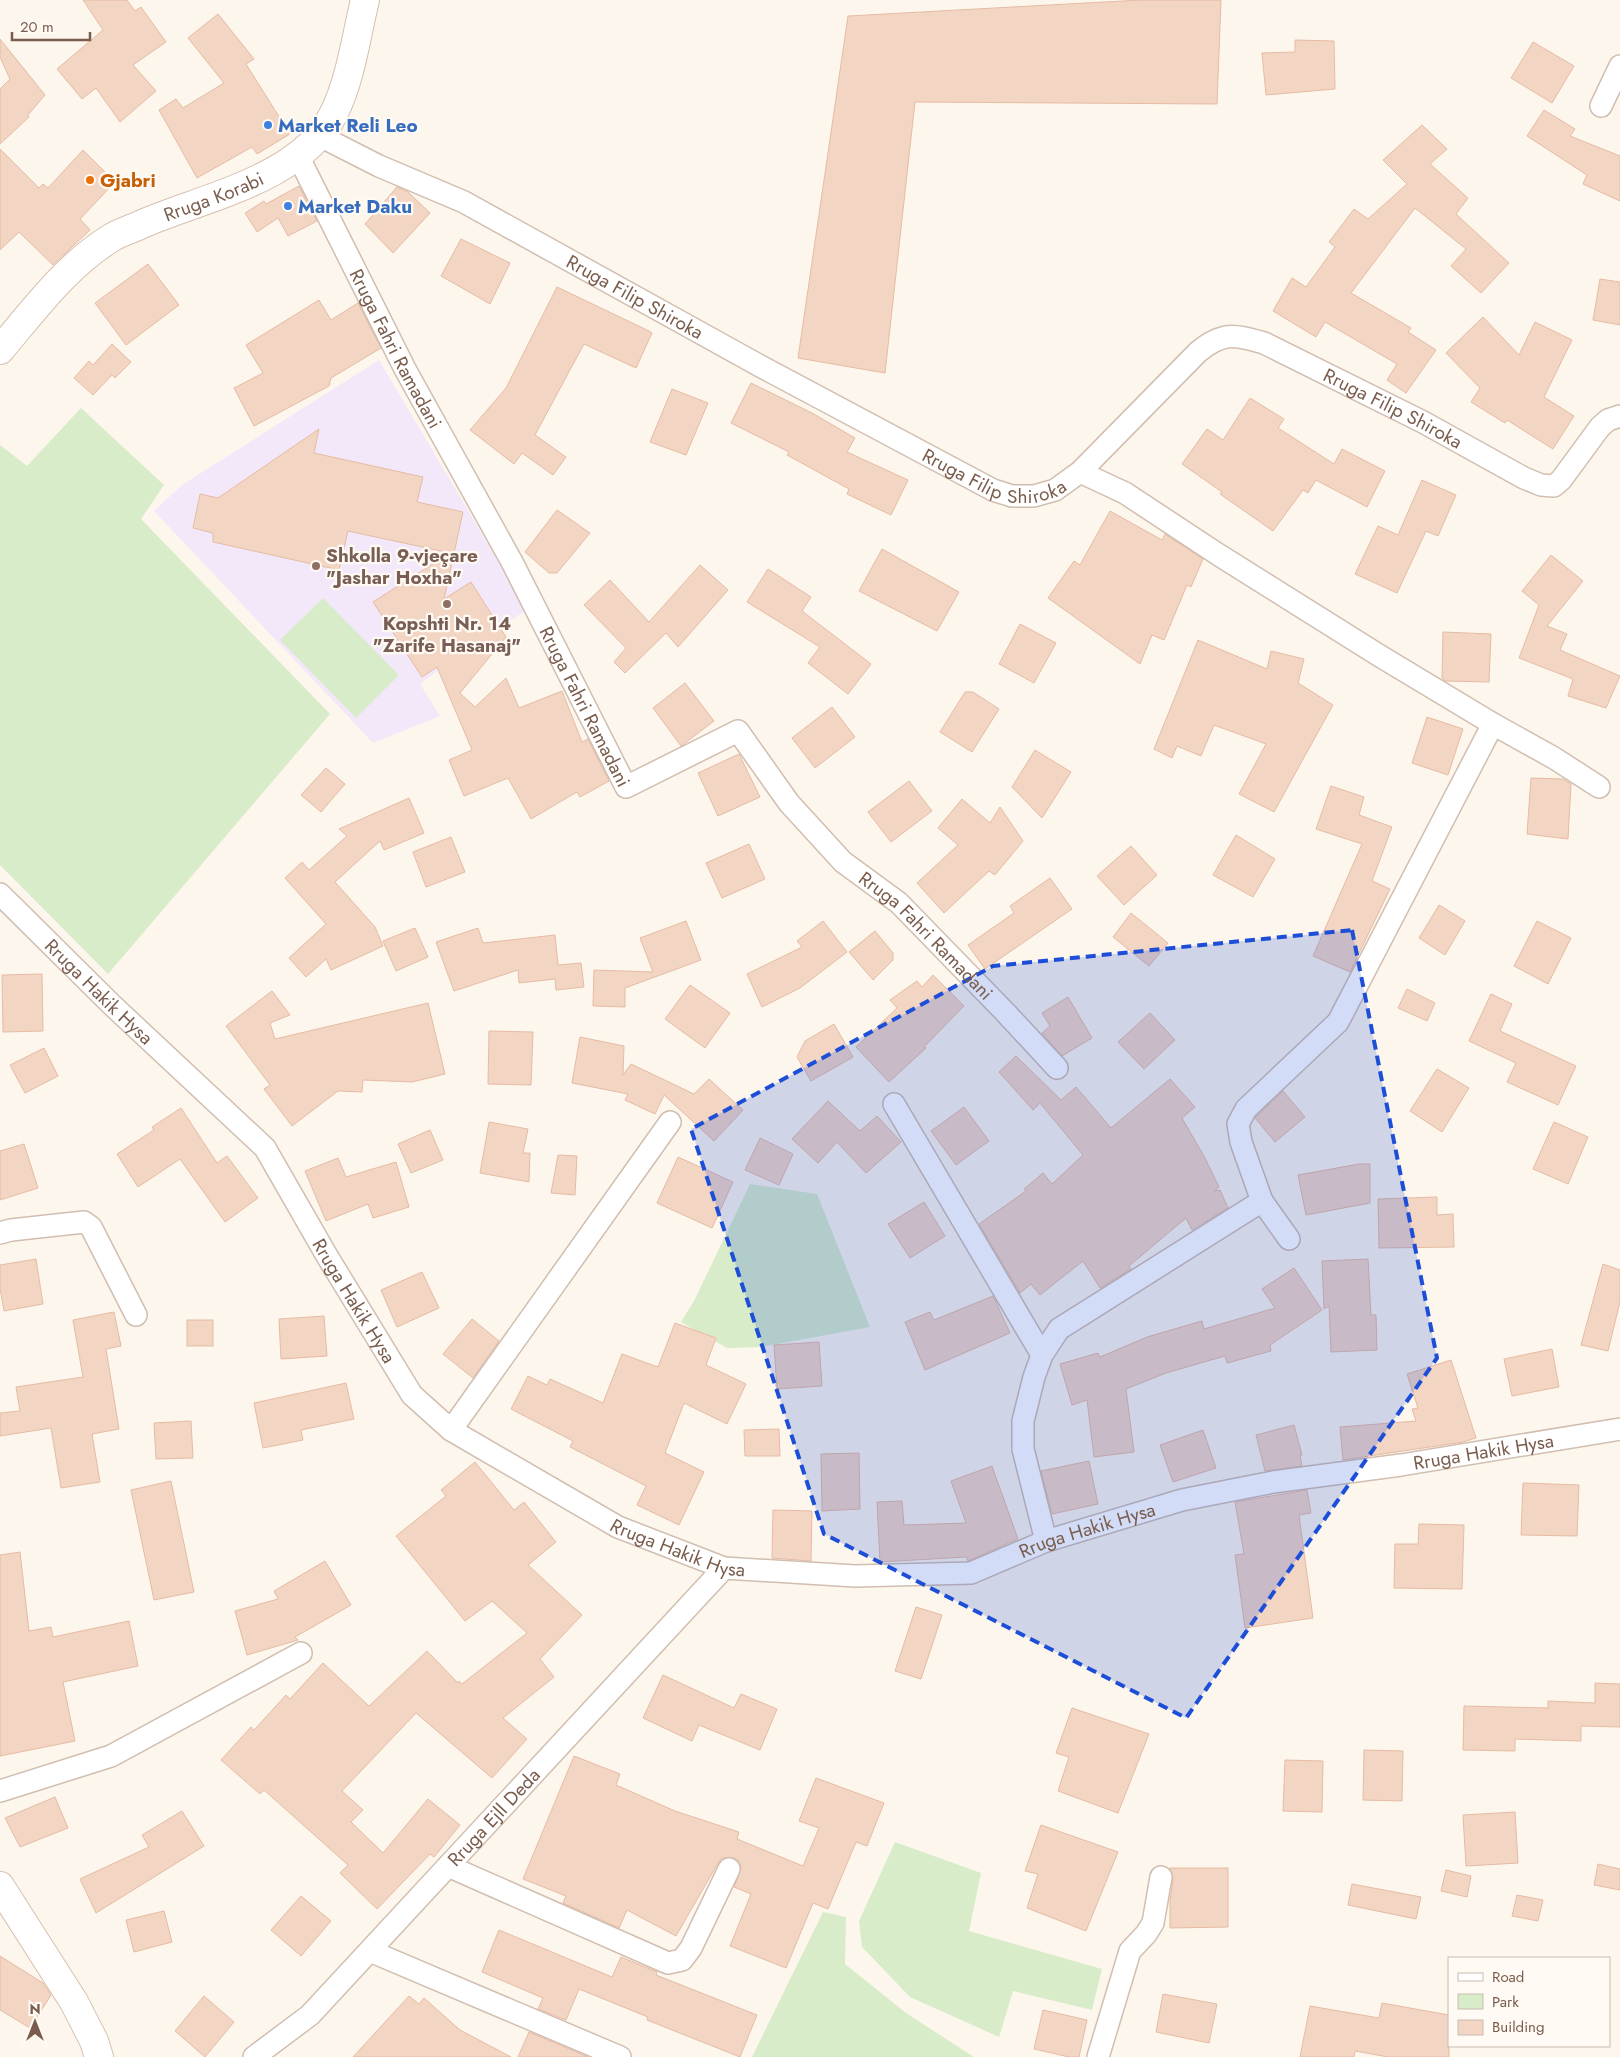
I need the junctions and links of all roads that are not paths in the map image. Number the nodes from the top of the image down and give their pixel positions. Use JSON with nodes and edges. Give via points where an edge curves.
{"nodes":[{"id":1,"x":365,"y":0,"type":"edge"},
{"id":2,"x":1620,"y":66,"type":"edge"},
{"id":3,"x":1601,"y":106,"type":"dead end"},
{"id":4,"x":320,"y":136,"type":"junction"},
{"id":5,"x":298,"y":156,"type":"junction"},
{"id":6,"x":0,"y":350,"type":"edge"},
{"id":7,"x":1620,"y":416,"type":"edge"},
{"id":8,"x":1080,"y":472,"type":"junction"},
{"id":9,"x":1493,"y":724,"type":"junction"},
{"id":10,"x":1599,"y":787,"type":"dead end"},
{"id":11,"x":0,"y":894,"type":"edge"},
{"id":12,"x":1057,"y":1068,"type":"dead end"},
{"id":13,"x":894,"y":1104,"type":"dead end"},
{"id":14,"x":670,"y":1122,"type":"dead end"},
{"id":15,"x":1262,"y":1201,"type":"junction"},
{"id":16,"x":0,"y":1233,"type":"edge"},
{"id":17,"x":1289,"y":1239,"type":"dead end"},
{"id":18,"x":136,"y":1315,"type":"dead end"},
{"id":19,"x":1042,"y":1354,"type":"junction"},
{"id":20,"x":1618,"y":1423,"type":"edge"},
{"id":21,"x":451,"y":1430,"type":"junction"},
{"id":22,"x":1046,"y":1541,"type":"junction"},
{"id":23,"x":724,"y":1568,"type":"junction"},
{"id":24,"x":301,"y":1653,"type":"dead end"},
{"id":25,"x":0,"y":1791,"type":"edge"},
{"id":26,"x":448,"y":1866,"type":"junction"},
{"id":27,"x":729,"y":1870,"type":"dead end"},
{"id":28,"x":1161,"y":1877,"type":"dead end"},
{"id":29,"x":0,"y":1886,"type":"edge"},
{"id":30,"x":370,"y":1951,"type":"junction"},
{"id":31,"x":99,"y":2057,"type":"edge"},
{"id":32,"x":254,"y":2057,"type":"edge"},
{"id":33,"x":620,"y":2057,"type":"edge"},
{"id":34,"x":1098,"y":2057,"type":"edge"}],
"edges":[{"from":1,"to":4,"type":"street","name":"Rruga Korabi","via":[[344,85],[334,113]]},
{"from":2,"to":3,"type":"street"},
{"from":4,"to":5,"type":"street","name":"Rruga Korabi"},
{"from":4,"to":8,"type":"street","name":"Rruga Filip Shiroka","via":[[379,166],[464,202],[993,490],[1012,496],[1034,496],[1055,490]]},
{"from":5,"to":6,"type":"street","name":"Rruga Korabi","via":[[242,186],[113,237],[85,257],[53,288]]},
{"from":5,"to":12,"type":"street","name":"Rruga Fahri Ramadani","via":[[405,369],[512,562],[626,788],[738,731],[789,803],[843,862],[899,903]]},
{"from":7,"to":8,"type":"street","name":"Rruga Filip Shiroka","via":[[1608,420],[1561,480],[1554,486],[1541,485],[1264,343],[1227,336],[1211,341],[1198,352]]},
{"from":8,"to":9,"type":"street","via":[[1125,493]]},
{"from":9,"to":10,"type":"street"},
{"from":9,"to":15,"type":"street","via":[[1338,1022],[1246,1109],[1238,1124]]},
{"from":11,"to":21,"type":"street","name":"Rruga Hakik Hysa","via":[[264,1148],[412,1395]]},
{"from":13,"to":19,"type":"street"},
{"from":14,"to":21,"type":"street"},
{"from":15,"to":17,"type":"street"},
{"from":15,"to":19,"type":"street","via":[[1059,1329]]},
{"from":16,"to":18,"type":"street","via":[[84,1222],[91,1227]]},
{"from":19,"to":22,"type":"street","via":[[1023,1420],[1023,1448]]},
{"from":20,"to":22,"type":"street","name":"Rruga Hakik Hysa","via":[[1401,1465],[1272,1482],[1182,1500]]},
{"from":21,"to":23,"type":"street","name":"Rruga Hakik Hysa","via":[[618,1527]]},
{"from":22,"to":23,"type":"street","name":"Rruga Hakik Hysa","via":[[971,1573],[855,1576]]},
{"from":23,"to":26,"type":"street","name":"Rruga Ejll Deda"},
{"from":24,"to":25,"type":"street","via":[[111,1756]]},
{"from":26,"to":27,"type":"street","via":[[668,1963],[682,1960],[690,1948]]},
{"from":26,"to":30,"type":"street","name":"Rruga Ejll Deda"},
{"from":28,"to":34,"type":"street","via":[[1153,1923],[1130,1951]]},
{"from":29,"to":31,"type":"street","via":[[74,2002]]},
{"from":30,"to":32,"type":"street","name":"Rruga Ejll Deda","via":[[310,2015]]},
{"from":30,"to":33,"type":"street"}]}
